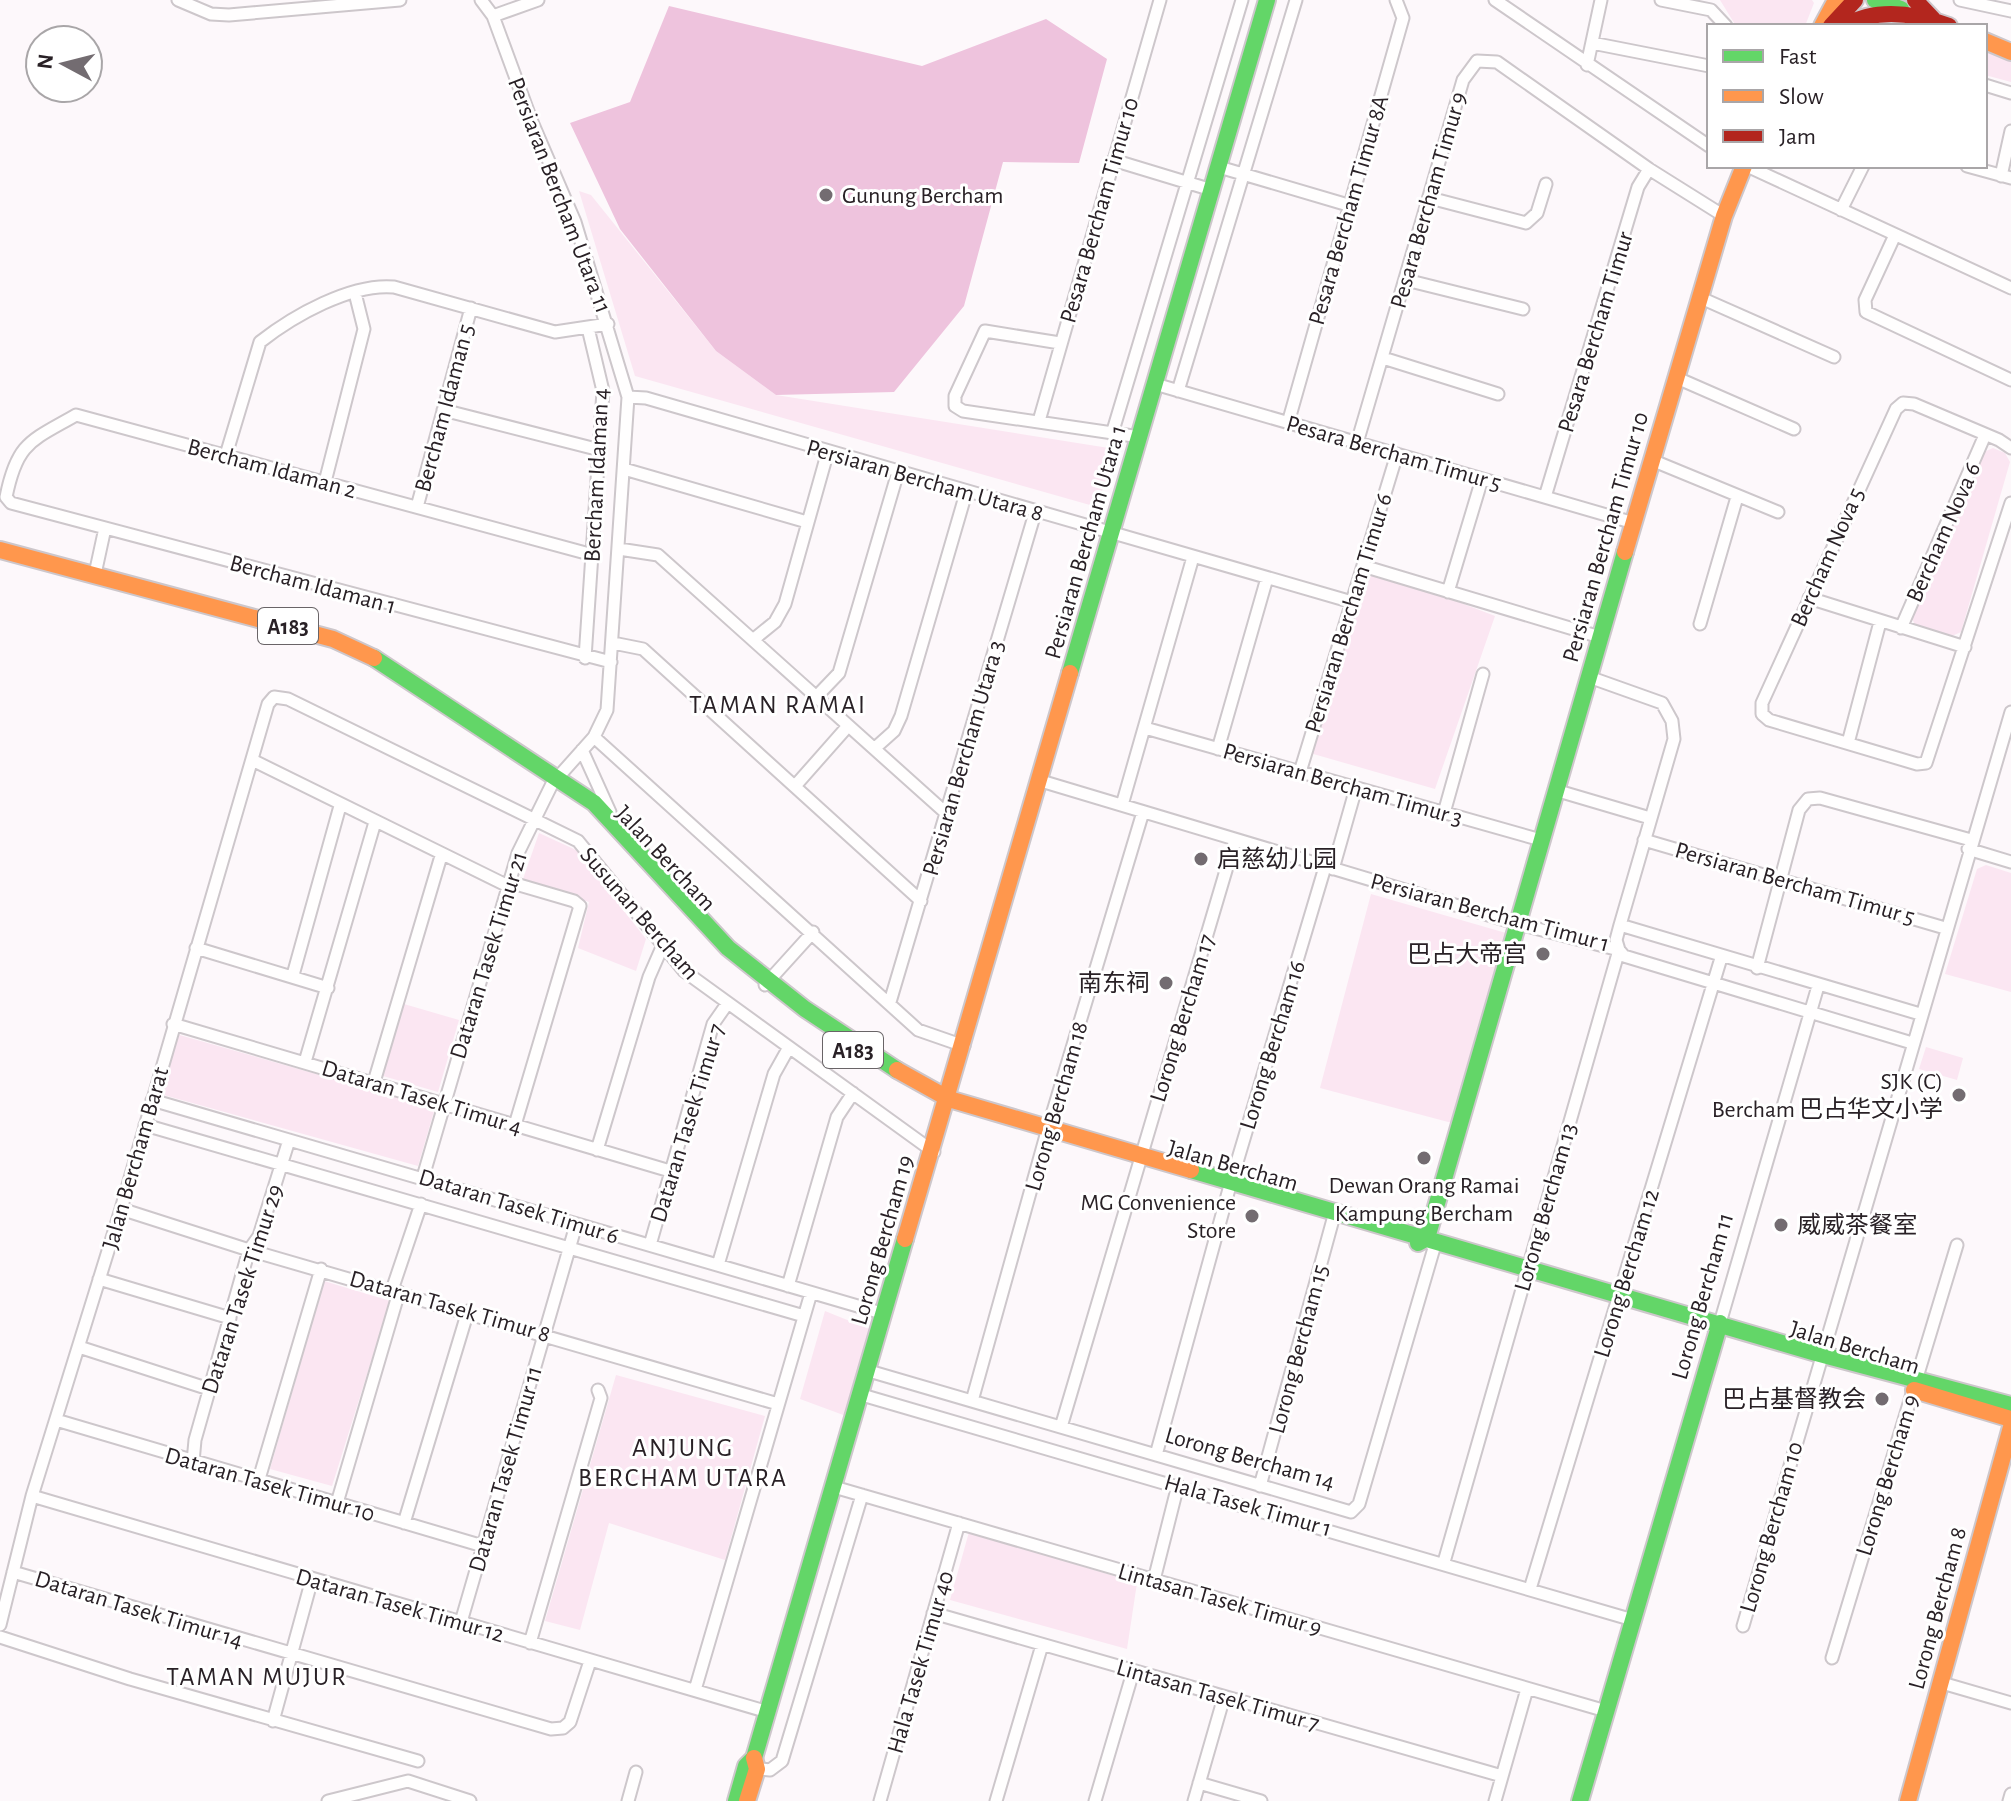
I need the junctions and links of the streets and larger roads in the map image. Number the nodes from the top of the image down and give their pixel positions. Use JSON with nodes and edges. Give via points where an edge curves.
{"nodes":[{"id":1,"x":178,"y":0,"type":"edge"},
{"id":2,"x":400,"y":0,"type":"edge"},
{"id":3,"x":481,"y":0,"type":"edge"},
{"id":4,"x":538,"y":0,"type":"edge"},
{"id":5,"x":1160,"y":0,"type":"edge"},
{"id":6,"x":1242,"y":0,"type":"edge"},
{"id":7,"x":1267,"y":0,"type":"edge"},
{"id":8,"x":1296,"y":0,"type":"edge"},
{"id":9,"x":1396,"y":0,"type":"edge"},
{"id":10,"x":1495,"y":0,"type":"edge"},
{"id":11,"x":1601,"y":0,"type":"edge"},
{"id":12,"x":1661,"y":0,"type":"edge"},
{"id":13,"x":1823,"y":0,"type":"edge"},
{"id":14,"x":1836,"y":0,"type":"edge"},
{"id":15,"x":1855,"y":0,"type":"edge"},
{"id":16,"x":1875,"y":0,"type":"edge"},
{"id":17,"x":1906,"y":0,"type":"edge"},
{"id":18,"x":1915,"y":0,"type":"edge"},
{"id":19,"x":1960,"y":0,"type":"edge"},
{"id":20,"x":516,"y":4,"type":"edge"},
{"id":21,"x":2011,"y":11,"type":"edge"},
{"id":22,"x":493,"y":16,"type":"junction"},
{"id":23,"x":1934,"y":19,"type":"edge"},
{"id":24,"x":1724,"y":24,"type":"edge"},
{"id":25,"x":1815,"y":24,"type":"edge"},
{"id":26,"x":1823,"y":24,"type":"edge"},
{"id":27,"x":1833,"y":24,"type":"edge"},
{"id":28,"x":1848,"y":24,"type":"edge"},
{"id":29,"x":1987,"y":42,"type":"edge"},
{"id":30,"x":1592,"y":43,"type":"junction"},
{"id":31,"x":2011,"y":52,"type":"edge"},
{"id":32,"x":1587,"y":65,"type":"junction"},
{"id":33,"x":1707,"y":66,"type":"edge"},
{"id":34,"x":1987,"y":86,"type":"edge"},
{"id":35,"x":2011,"y":93,"type":"edge"},
{"id":36,"x":2011,"y":131,"type":"edge"},
{"id":37,"x":1707,"y":145,"type":"edge"},
{"id":38,"x":1113,"y":160,"type":"junction"},
{"id":39,"x":1219,"y":167,"type":"junction"},
{"id":40,"x":1745,"y":168,"type":"edge"},
{"id":41,"x":1862,"y":168,"type":"edge"},
{"id":42,"x":1974,"y":168,"type":"edge"},
{"id":43,"x":1649,"y":169,"type":"junction"},
{"id":44,"x":1770,"y":170,"type":"edge"},
{"id":45,"x":1243,"y":174,"type":"junction"},
{"id":46,"x":2006,"y":177,"type":"edge"},
{"id":47,"x":1188,"y":183,"type":"junction"},
{"id":48,"x":1546,"y":184,"type":"dead end"},
{"id":49,"x":1212,"y":190,"type":"junction"},
{"id":50,"x":1430,"y":198,"type":"junction"},
{"id":51,"x":1348,"y":205,"type":"junction"},
{"id":52,"x":1841,"y":210,"type":"junction"},
{"id":53,"x":1724,"y":216,"type":"junction"},
{"id":54,"x":1895,"y":235,"type":"junction"},
{"id":55,"x":1406,"y":280,"type":"junction"},
{"id":56,"x":2011,"y":288,"type":"edge"},
{"id":57,"x":355,"y":293,"type":"junction"},
{"id":58,"x":1701,"y":298,"type":"junction"},
{"id":59,"x":471,"y":308,"type":"junction"},
{"id":60,"x":1523,"y":309,"type":"dead end"},
{"id":61,"x":608,"y":324,"type":"junction"},
{"id":62,"x":588,"y":328,"type":"junction"},
{"id":63,"x":1060,"y":343,"type":"junction"},
{"id":64,"x":1834,"y":357,"type":"dead end"},
{"id":65,"x":1383,"y":358,"type":"junction"},
{"id":66,"x":1677,"y":378,"type":"junction"},
{"id":67,"x":2011,"y":380,"type":"edge"},
{"id":68,"x":1155,"y":384,"type":"junction"},
{"id":69,"x":1178,"y":391,"type":"junction"},
{"id":70,"x":1498,"y":394,"type":"dead end"},
{"id":71,"x":628,"y":397,"type":"junction"},
{"id":72,"x":443,"y":410,"type":"junction"},
{"id":73,"x":1039,"y":421,"type":"junction"},
{"id":74,"x":1288,"y":423,"type":"junction"},
{"id":75,"x":1794,"y":429,"type":"dead end"},
{"id":76,"x":1112,"y":434,"type":"junction"},
{"id":77,"x":1985,"y":435,"type":"junction"},
{"id":78,"x":1140,"y":437,"type":"junction"},
{"id":79,"x":1357,"y":443,"type":"junction"},
{"id":80,"x":2011,"y":448,"type":"edge"},
{"id":81,"x":600,"y":450,"type":"junction"},
{"id":82,"x":828,"y":451,"type":"junction"},
{"id":83,"x":1397,"y":454,"type":"junction"},
{"id":84,"x":226,"y":455,"type":"junction"},
{"id":85,"x":1654,"y":461,"type":"junction"},
{"id":86,"x":624,"y":469,"type":"junction"},
{"id":87,"x":898,"y":472,"type":"junction"},
{"id":88,"x":1482,"y":479,"type":"junction"},
{"id":89,"x":325,"y":482,"type":"junction"},
{"id":90,"x":966,"y":493,"type":"junction"},
{"id":91,"x":1545,"y":497,"type":"junction"},
{"id":92,"x":1737,"y":497,"type":"junction"},
{"id":93,"x":2011,"y":503,"type":"edge"},
{"id":94,"x":16,"y":504,"type":"joint"},
{"id":95,"x":417,"y":507,"type":"junction"},
{"id":96,"x":1778,"y":512,"type":"dead end"},
{"id":97,"x":1035,"y":513,"type":"junction"},
{"id":98,"x":807,"y":522,"type":"junction"},
{"id":99,"x":1634,"y":523,"type":"junction"},
{"id":100,"x":105,"y":528,"type":"junction"},
{"id":101,"x":1112,"y":535,"type":"junction"},
{"id":102,"x":619,"y":549,"type":"junction"},
{"id":103,"x":1,"y":553,"type":"edge"},
{"id":104,"x":593,"y":555,"type":"junction"},
{"id":105,"x":1193,"y":557,"type":"junction"},
{"id":106,"x":1363,"y":566,"type":"junction"},
{"id":107,"x":95,"y":574,"type":"junction"},
{"id":108,"x":1267,"y":578,"type":"junction"},
{"id":109,"x":1448,"y":592,"type":"junction"},
{"id":110,"x":1809,"y":598,"type":"junction"},
{"id":111,"x":1352,"y":602,"type":"junction"},
{"id":112,"x":1880,"y":622,"type":"junction"},
{"id":113,"x":1700,"y":624,"type":"dead end"},
{"id":114,"x":1901,"y":628,"type":"junction"},
{"id":115,"x":1600,"y":637,"type":"junction"},
{"id":116,"x":754,"y":639,"type":"junction"},
{"id":117,"x":613,"y":643,"type":"junction"},
{"id":118,"x":1965,"y":647,"type":"junction"},
{"id":119,"x":585,"y":658,"type":"junction"},
{"id":120,"x":611,"y":662,"type":"junction"},
{"id":121,"x":1483,"y":674,"type":"dead end"},
{"id":122,"x":1589,"y":677,"type":"junction"},
{"id":123,"x":278,"y":696,"type":"joint"},
{"id":124,"x":817,"y":696,"type":"junction"},
{"id":125,"x":2011,"y":712,"type":"edge"},
{"id":126,"x":848,"y":726,"type":"junction"},
{"id":127,"x":1145,"y":728,"type":"junction"},
{"id":128,"x":594,"y":737,"type":"junction"},
{"id":129,"x":1848,"y":743,"type":"junction"},
{"id":130,"x":875,"y":748,"type":"junction"},
{"id":131,"x":1218,"y":749,"type":"junction"},
{"id":132,"x":582,"y":750,"type":"junction"},
{"id":133,"x":2005,"y":750,"type":"edge"},
{"id":134,"x":252,"y":760,"type":"junction"},
{"id":135,"x":1300,"y":772,"type":"junction"},
{"id":136,"x":551,"y":778,"type":"junction"},
{"id":137,"x":1041,"y":781,"type":"junction"},
{"id":138,"x":795,"y":786,"type":"junction"},
{"id":139,"x":1356,"y":788,"type":"junction"},
{"id":140,"x":1555,"y":790,"type":"junction"},
{"id":141,"x":1122,"y":805,"type":"junction"},
{"id":142,"x":340,"y":806,"type":"junction"},
{"id":143,"x":1143,"y":812,"type":"junction"},
{"id":144,"x":1444,"y":813,"type":"junction"},
{"id":145,"x":947,"y":814,"type":"junction"},
{"id":146,"x":1650,"y":818,"type":"junction"},
{"id":147,"x":534,"y":819,"type":"junction"},
{"id":148,"x":375,"y":822,"type":"junction"},
{"id":149,"x":616,"y":825,"type":"junction"},
{"id":150,"x":1235,"y":840,"type":"junction"},
{"id":151,"x":1541,"y":840,"type":"junction"},
{"id":152,"x":1644,"y":840,"type":"junction"},
{"id":153,"x":1970,"y":844,"type":"junction"},
{"id":154,"x":441,"y":856,"type":"junction"},
{"id":155,"x":2011,"y":862,"type":"edge"},
{"id":156,"x":1329,"y":868,"type":"junction"},
{"id":157,"x":1782,"y":878,"type":"junction"},
{"id":158,"x":508,"y":884,"type":"junction"},
{"id":159,"x":921,"y":901,"type":"junction"},
{"id":160,"x":1515,"y":923,"type":"junction"},
{"id":161,"x":1620,"y":925,"type":"junction"},
{"id":162,"x":1945,"y":928,"type":"junction"},
{"id":163,"x":813,"y":932,"type":"junction"},
{"id":164,"x":663,"y":945,"type":"junction"},
{"id":165,"x":196,"y":948,"type":"junction"},
{"id":166,"x":1619,"y":950,"type":"junction"},
{"id":167,"x":1721,"y":958,"type":"junction"},
{"id":168,"x":1757,"y":968,"type":"junction"},
{"id":169,"x":293,"y":975,"type":"junction"},
{"id":170,"x":767,"y":983,"type":"junction"},
{"id":171,"x":1712,"y":985,"type":"junction"},
{"id":172,"x":1818,"y":986,"type":"junction"},
{"id":173,"x":328,"y":988,"type":"junction"},
{"id":174,"x":890,"y":1002,"type":"junction"},
{"id":175,"x":727,"y":1004,"type":"junction"},
{"id":176,"x":1809,"y":1012,"type":"junction"},
{"id":177,"x":1920,"y":1014,"type":"junction"},
{"id":178,"x":173,"y":1024,"type":"junction"},
{"id":179,"x":1912,"y":1043,"type":"junction"},
{"id":180,"x":964,"y":1046,"type":"junction"},
{"id":181,"x":788,"y":1049,"type":"junction"},
{"id":182,"x":305,"y":1062,"type":"junction"},
{"id":183,"x":374,"y":1082,"type":"junction"},
{"id":184,"x":853,"y":1093,"type":"junction"},
{"id":185,"x":152,"y":1100,"type":"junction"},
{"id":186,"x":948,"y":1103,"type":"junction"},
{"id":187,"x":445,"y":1104,"type":"junction"},
{"id":188,"x":145,"y":1125,"type":"junction"},
{"id":189,"x":515,"y":1125,"type":"junction"},
{"id":190,"x":1047,"y":1132,"type":"junction"},
{"id":191,"x":289,"y":1140,"type":"junction"},
{"id":192,"x":597,"y":1150,"type":"junction"},
{"id":193,"x":934,"y":1152,"type":"junction"},
{"id":194,"x":1140,"y":1159,"type":"junction"},
{"id":195,"x":282,"y":1162,"type":"junction"},
{"id":196,"x":670,"y":1171,"type":"junction"},
{"id":197,"x":423,"y":1177,"type":"junction"},
{"id":198,"x":1230,"y":1186,"type":"junction"},
{"id":199,"x":421,"y":1204,"type":"junction"},
{"id":200,"x":121,"y":1209,"type":"junction"},
{"id":201,"x":1334,"y":1215,"type":"junction"},
{"id":202,"x":576,"y":1225,"type":"junction"},
{"id":203,"x":1431,"y":1243,"type":"junction"},
{"id":204,"x":650,"y":1245,"type":"junction"},
{"id":205,"x":1957,"y":1245,"type":"dead end"},
{"id":206,"x":569,"y":1249,"type":"junction"},
{"id":207,"x":249,"y":1250,"type":"junction"},
{"id":208,"x":718,"y":1265,"type":"junction"},
{"id":209,"x":321,"y":1269,"type":"junction"},
{"id":210,"x":1527,"y":1271,"type":"junction"},
{"id":211,"x":99,"y":1279,"type":"junction"},
{"id":212,"x":788,"y":1286,"type":"junction"},
{"id":213,"x":395,"y":1291,"type":"junction"},
{"id":214,"x":811,"y":1293,"type":"junction"},
{"id":215,"x":1619,"y":1297,"type":"junction"},
{"id":216,"x":468,"y":1311,"type":"junction"},
{"id":217,"x":885,"y":1314,"type":"junction"},
{"id":218,"x":804,"y":1316,"type":"junction"},
{"id":219,"x":230,"y":1318,"type":"junction"},
{"id":220,"x":1719,"y":1326,"type":"junction"},
{"id":221,"x":544,"y":1333,"type":"junction"},
{"id":222,"x":79,"y":1347,"type":"junction"},
{"id":223,"x":1820,"y":1357,"type":"junction"},
{"id":224,"x":869,"y":1371,"type":"junction"},
{"id":225,"x":1914,"y":1384,"type":"junction"},
{"id":226,"x":209,"y":1389,"type":"junction"},
{"id":227,"x":598,"y":1390,"type":"dead end"},
{"id":228,"x":862,"y":1395,"type":"junction"},
{"id":229,"x":972,"y":1401,"type":"junction"},
{"id":230,"x":778,"y":1404,"type":"junction"},
{"id":231,"x":2011,"y":1405,"type":"edge"},
{"id":232,"x":2011,"y":1419,"type":"edge"},
{"id":233,"x":56,"y":1420,"type":"junction"},
{"id":234,"x":1061,"y":1427,"type":"junction"},
{"id":235,"x":2011,"y":1427,"type":"edge"},
{"id":236,"x":1156,"y":1455,"type":"junction"},
{"id":237,"x":193,"y":1462,"type":"junction"},
{"id":238,"x":259,"y":1479,"type":"junction"},
{"id":239,"x":1178,"y":1485,"type":"junction"},
{"id":240,"x":1260,"y":1486,"type":"junction"},
{"id":241,"x":834,"y":1487,"type":"junction"},
{"id":242,"x":862,"y":1495,"type":"junction"},
{"id":243,"x":32,"y":1496,"type":"junction"},
{"id":244,"x":337,"y":1503,"type":"junction"},
{"id":245,"x":404,"y":1523,"type":"junction"},
{"id":246,"x":959,"y":1523,"type":"junction"},
{"id":247,"x":483,"y":1546,"type":"junction"},
{"id":248,"x":1444,"y":1562,"type":"junction"},
{"id":249,"x":13,"y":1572,"type":"junction"},
{"id":250,"x":312,"y":1579,"type":"junction"},
{"id":251,"x":1154,"y":1580,"type":"junction"},
{"id":252,"x":1530,"y":1589,"type":"junction"},
{"id":253,"x":933,"y":1613,"type":"junction"},
{"id":254,"x":1633,"y":1620,"type":"junction"},
{"id":255,"x":461,"y":1622,"type":"junction"},
{"id":256,"x":0,"y":1625,"type":"edge"},
{"id":257,"x":1743,"y":1626,"type":"dead end"},
{"id":258,"x":0,"y":1637,"type":"edge"},
{"id":259,"x":530,"y":1643,"type":"junction"},
{"id":260,"x":1042,"y":1645,"type":"junction"},
{"id":261,"x":291,"y":1654,"type":"junction"},
{"id":262,"x":1832,"y":1658,"type":"dead end"},
{"id":263,"x":590,"y":1661,"type":"junction"},
{"id":264,"x":1133,"y":1672,"type":"junction"},
{"id":265,"x":1942,"y":1683,"type":"junction"},
{"id":266,"x":1527,"y":1689,"type":"junction"},
{"id":267,"x":695,"y":1690,"type":"junction"},
{"id":268,"x":1224,"y":1697,"type":"junction"},
{"id":269,"x":2011,"y":1703,"type":"edge"},
{"id":270,"x":1606,"y":1711,"type":"junction"},
{"id":271,"x":768,"y":1712,"type":"junction"},
{"id":272,"x":273,"y":1721,"type":"junction"},
{"id":273,"x":418,"y":1761,"type":"dead end"},
{"id":274,"x":752,"y":1765,"type":"junction"},
{"id":275,"x":636,"y":1772,"type":"dead end"},
{"id":276,"x":1502,"y":1776,"type":"junction"},
{"id":277,"x":1199,"y":1783,"type":"junction"},
{"id":278,"x":381,"y":1788,"type":"junction"},
{"id":279,"x":2011,"y":1794,"type":"edge"},
{"id":280,"x":465,"y":1800,"type":"edge"},
{"id":281,"x":328,"y":1801,"type":"edge"},
{"id":282,"x":378,"y":1801,"type":"edge"},
{"id":283,"x":628,"y":1801,"type":"edge"},
{"id":284,"x":736,"y":1801,"type":"edge"},
{"id":285,"x":747,"y":1801,"type":"edge"},
{"id":286,"x":880,"y":1801,"type":"edge"},
{"id":287,"x":996,"y":1801,"type":"edge"},
{"id":288,"x":1095,"y":1801,"type":"edge"},
{"id":289,"x":1194,"y":1801,"type":"edge"},
{"id":290,"x":1261,"y":1801,"type":"edge"},
{"id":291,"x":1495,"y":1801,"type":"edge"},
{"id":292,"x":1580,"y":1801,"type":"edge"},
{"id":293,"x":1908,"y":1801,"type":"edge"},
{"id":294,"x":2009,"y":1801,"type":"edge"}],
"edges":[{"from":1,"to":2,"type":"street","via":[[211,14],[229,15]]},
{"from":3,"to":22,"type":"street","name":"Persiaran Bercham Utara 11"},
{"from":4,"to":20,"type":"street"},
{"from":5,"to":38,"type":"street","name":"Pesara Bercham Timur 10"},
{"from":6,"to":47,"type":"street"},
{"from":7,"to":39,"type":"street","name":"Persiaran Bercham Utara 1"},
{"from":8,"to":45,"type":"street"},
{"from":9,"to":51,"type":"street","name":"Pesara Bercham Timur 8A","via":[[1403,18]]},
{"from":10,"to":32,"type":"street"},
{"from":11,"to":30,"type":"street"},
{"from":12,"to":24,"type":"street","via":[[1711,10]]},
{"from":13,"to":25,"type":"street"},
{"from":14,"to":26,"type":"street"},
{"from":15,"to":27,"type":"street"},
{"from":16,"to":23,"type":"street"},
{"from":17,"to":23,"type":"street"},
{"from":18,"to":23,"type":"street"},
{"from":19,"to":21,"type":"street"},
{"from":20,"to":22,"type":"street"},
{"from":22,"to":61,"type":"street","name":"Persiaran Bercham Utara 11","via":[[575,222]]},
{"from":23,"to":28,"type":"street","via":[[1869,14]]},
{"from":29,"to":31,"type":"street"},
{"from":30,"to":32,"type":"street"},
{"from":30,"to":33,"type":"street"},
{"from":32,"to":37,"type":"street"},
{"from":34,"to":35,"type":"street"},
{"from":36,"to":46,"type":"street"},
{"from":38,"to":47,"type":"street"},
{"from":38,"to":63,"type":"street","name":"Pesara Bercham Timur 10"},
{"from":39,"to":45,"type":"street"},
{"from":39,"to":49,"type":"street","name":"Persiaran Bercham Utara 1"},
{"from":40,"to":53,"type":"street","name":"Persiaran Bercham Timur 10"},
{"from":41,"to":52,"type":"street"},
{"from":42,"to":46,"type":"street"},
{"from":43,"to":50,"type":"street","name":"Pesara Bercham Timur 9","via":[[1503,66],[1482,60],[1466,72]]},
{"from":43,"to":53,"type":"street","name":"Pesara Bercham Timur 9"},
{"from":43,"to":91,"type":"street","name":"Pesara Bercham Timur","via":[[1638,187]]},
{"from":44,"to":52,"type":"street"},
{"from":45,"to":51,"type":"street"},
{"from":45,"to":69,"type":"street"},
{"from":47,"to":49,"type":"street"},
{"from":47,"to":76,"type":"street"},
{"from":48,"to":50,"type":"street","via":[[1534,217],[1521,223]]},
{"from":49,"to":68,"type":"street","name":"Persiaran Bercham Utara 1"},
{"from":50,"to":55,"type":"street","name":"Pesara Bercham Timur 9"},
{"from":51,"to":74,"type":"street","name":"Pesara Bercham Timur 8A"},
{"from":52,"to":54,"type":"street"},
{"from":53,"to":58,"type":"street","name":"Persiaran Bercham Timur 10"},
{"from":54,"to":56,"type":"street"},
{"from":54,"to":67,"type":"street","via":[[1865,300],[1866,312]]},
{"from":55,"to":60,"type":"street"},
{"from":55,"to":65,"type":"street","name":"Pesara Bercham Timur 9"},
{"from":57,"to":59,"type":"street","via":[[394,287]]},
{"from":57,"to":84,"type":"street","via":[[260,342]]},
{"from":57,"to":89,"type":"street","via":[[364,329]]},
{"from":58,"to":64,"type":"street"},
{"from":58,"to":66,"type":"street","name":"Persiaran Bercham Timur 10"},
{"from":59,"to":62,"type":"street","via":[[555,332]]},
{"from":59,"to":72,"type":"street","name":"Bercham Idaman 5"},
{"from":61,"to":62,"type":"street"},
{"from":61,"to":71,"type":"street","name":"Persiaran Bercham Utara 11"},
{"from":62,"to":81,"type":"street","name":"Bercham Idaman 4","via":[[603,391]]},
{"from":63,"to":73,"type":"street","name":"Pesara Bercham Timur 10"},
{"from":63,"to":73,"type":"street","via":[[985,331],[955,396],[955,406],[963,411]]},
{"from":65,"to":70,"type":"street"},
{"from":65,"to":79,"type":"street","name":"Pesara Bercham Timur 9"},
{"from":66,"to":75,"type":"street"},
{"from":66,"to":85,"type":"street","name":"Persiaran Bercham Timur 10"},
{"from":68,"to":69,"type":"street","name":"Pesara Bercham Timur 5"},
{"from":68,"to":78,"type":"street","name":"Persiaran Bercham Utara 1"},
{"from":69,"to":74,"type":"street","name":"Pesara Bercham Timur 5"},
{"from":71,"to":82,"type":"street","name":"Persiaran Bercham Utara 8"},
{"from":71,"to":86,"type":"street","name":"Persiaran Bercham Utara 11"},
{"from":72,"to":81,"type":"street"},
{"from":72,"to":95,"type":"street","name":"Bercham Idaman 5"},
{"from":73,"to":76,"type":"street"},
{"from":74,"to":79,"type":"street","name":"Pesara Bercham Timur 5"},
{"from":76,"to":78,"type":"street"},
{"from":77,"to":80,"type":"street"},
{"from":77,"to":110,"type":"street","name":"Bercham Nova 5","via":[[1914,404],[1896,409]]},
{"from":77,"to":114,"type":"street","name":"Bercham Nova 6"},
{"from":78,"to":101,"type":"street","name":"Persiaran Bercham Utara 1"},
{"from":79,"to":83,"type":"street","name":"Pesara Bercham Timur 5"},
{"from":81,"to":104,"type":"street","name":"Bercham Idaman 4"},
{"from":82,"to":87,"type":"street","name":"Persiaran Bercham Utara 8"},
{"from":82,"to":98,"type":"street"},
{"from":83,"to":88,"type":"street","name":"Pesara Bercham Timur 5"},
{"from":83,"to":106,"type":"street","name":"Persiaran Bercham Timur 6"},
{"from":84,"to":89,"type":"street","name":"Bercham Idaman 2"},
{"from":84,"to":94,"type":"street","name":"Bercham Idaman 2","via":[[76,415],[18,454],[6,497]]},
{"from":85,"to":92,"type":"street"},
{"from":85,"to":99,"type":"street","name":"Persiaran Bercham Timur 10"},
{"from":86,"to":98,"type":"street"},
{"from":86,"to":102,"type":"street","name":"Persiaran Bercham Utara 11"},
{"from":87,"to":90,"type":"street","name":"Persiaran Bercham Utara 8"},
{"from":87,"to":124,"type":"street","via":[[839,673]]},
{"from":88,"to":91,"type":"street","name":"Pesara Bercham Timur 5"},
{"from":88,"to":109,"type":"street"},
{"from":89,"to":95,"type":"street","name":"Bercham Idaman 2"},
{"from":90,"to":97,"type":"street","name":"Persiaran Bercham Utara 8"},
{"from":90,"to":130,"type":"street","via":[[901,716],[894,731]]},
{"from":91,"to":99,"type":"street","name":"Pesara Bercham Timur 5"},
{"from":92,"to":96,"type":"street"},
{"from":92,"to":113,"type":"street"},
{"from":93,"to":118,"type":"street"},
{"from":94,"to":100,"type":"street","name":"Bercham Idaman 1"},
{"from":95,"to":104,"type":"street","name":"Bercham Idaman 2"},
{"from":97,"to":101,"type":"street","name":"Persiaran Bercham Utara 8"},
{"from":97,"to":145,"type":"street","name":"Persiaran Bercham Utara 3"},
{"from":98,"to":116,"type":"street","via":[[785,604],[775,622]]},
{"from":99,"to":115,"type":"street","name":"Persiaran Bercham Timur 10"},
{"from":100,"to":107,"type":"street"},
{"from":100,"to":119,"type":"street","name":"Bercham Idaman 1"},
{"from":101,"to":105,"type":"street","name":"Persiaran Bercham Utara 8"},
{"from":101,"to":137,"type":"street","name":"Persiaran Bercham Utara 1"},
{"from":102,"to":116,"type":"street","via":[[658,555]]},
{"from":102,"to":117,"type":"street","name":"Persiaran Bercham Utara 11"},
{"from":103,"to":107,"type":"street","name":"Jalan Bercham","number":"A183"},
{"from":104,"to":119,"type":"street","name":"Bercham Idaman 4"},
{"from":105,"to":108,"type":"street","name":"Persiaran Bercham Utara 8"},
{"from":105,"to":127,"type":"street"},
{"from":106,"to":109,"type":"street"},
{"from":106,"to":111,"type":"street","name":"Persiaran Bercham Timur 6"},
{"from":107,"to":136,"type":"street","name":"Jalan Bercham","number":"A183","via":[[295,628],[366,653]]},
{"from":108,"to":111,"type":"street","name":"Persiaran Bercham Utara 8"},
{"from":108,"to":131,"type":"street"},
{"from":109,"to":115,"type":"street"},
{"from":110,"to":112,"type":"street"},
{"from":110,"to":129,"type":"street","name":"Bercham Nova 5","via":[[1762,703],[1762,714]]},
{"from":111,"to":135,"type":"street","name":"Persiaran Bercham Timur 6"},
{"from":112,"to":114,"type":"street"},
{"from":112,"to":129,"type":"street"},
{"from":114,"to":118,"type":"street"},
{"from":115,"to":122,"type":"street","name":"Persiaran Bercham Timur 10"},
{"from":116,"to":124,"type":"street"},
{"from":117,"to":120,"type":"street","name":"Persiaran Bercham Utara 11"},
{"from":117,"to":138,"type":"street","via":[[643,649]]},
{"from":118,"to":129,"type":"street","via":[[1926,763]]},
{"from":119,"to":120,"type":"street","name":"Bercham Idaman 1"},
{"from":120,"to":128,"type":"street","name":"Persiaran Bercham Utara 11","via":[[607,710]]},
{"from":121,"to":144,"type":"street"},
{"from":122,"to":140,"type":"street","name":"Persiaran Bercham Timur 10"},
{"from":122,"to":146,"type":"street","via":[[1662,703],[1672,721],[1674,739]]},
{"from":123,"to":134,"type":"street","name":"Jalan Bercham Barat","via":[[268,704]]},
{"from":123,"to":147,"type":"street","name":"Susunan Bercham"},
{"from":124,"to":126,"type":"street"},
{"from":125,"to":133,"type":"street","name":"Lorong Bercham 10"},
{"from":126,"to":130,"type":"street"},
{"from":126,"to":138,"type":"street"},
{"from":127,"to":131,"type":"street","name":"Persiaran Bercham Timur 3"},
{"from":127,"to":141,"type":"street"},
{"from":128,"to":132,"type":"street","name":"Persiaran Bercham Utara 11"},
{"from":128,"to":163,"type":"street"},
{"from":130,"to":145,"type":"street"},
{"from":131,"to":135,"type":"street","name":"Persiaran Bercham Timur 3"},
{"from":132,"to":136,"type":"street","name":"Persiaran Bercham Utara 11"},
{"from":132,"to":149,"type":"street"},
{"from":133,"to":153,"type":"street","name":"Lorong Bercham 10"},
{"from":134,"to":142,"type":"street"},
{"from":134,"to":165,"type":"street","name":"Jalan Bercham Barat"},
{"from":135,"to":139,"type":"street","name":"Persiaran Bercham Timur 3"},
{"from":136,"to":147,"type":"street","name":"Dataran Tasek Timur 21"},
{"from":136,"to":149,"type":"street","name":"Jalan Bercham","number":"A183"},
{"from":136,"to":170,"type":"street","name":"Jalan Bercham","number":"A183","via":[[633,855],[723,955]]},
{"from":137,"to":141,"type":"street","name":"Persiaran Bercham Timur 1"},
{"from":137,"to":180,"type":"street","name":"Persiaran Bercham Utara 1"},
{"from":138,"to":159,"type":"street"},
{"from":139,"to":144,"type":"street","name":"Persiaran Bercham Timur 3"},
{"from":139,"to":156,"type":"street","name":"Lorong Bercham 16"},
{"from":140,"to":146,"type":"street"},
{"from":140,"to":151,"type":"street","name":"Persiaran Bercham Timur 10"},
{"from":141,"to":143,"type":"street","name":"Persiaran Bercham Timur 1"},
{"from":142,"to":148,"type":"street"},
{"from":142,"to":169,"type":"street"},
{"from":143,"to":150,"type":"street","name":"Persiaran Bercham Timur 1"},
{"from":143,"to":190,"type":"street","name":"Lorong Bercham 18"},
{"from":144,"to":151,"type":"street","name":"Persiaran Bercham Timur 3"},
{"from":145,"to":159,"type":"street","name":"Persiaran Bercham Utara 3"},
{"from":146,"to":152,"type":"street"},
{"from":147,"to":158,"type":"street","name":"Dataran Tasek Timur 21"},
{"from":147,"to":164,"type":"street","name":"Susunan Bercham","via":[[578,841]]},
{"from":148,"to":154,"type":"street"},
{"from":148,"to":173,"type":"street"},
{"from":149,"to":170,"type":"street","name":"Jalan Bercham","number":"A183","via":[[720,940]]},
{"from":150,"to":156,"type":"street","name":"Persiaran Bercham Timur 1"},
{"from":150,"to":194,"type":"street","name":"Lorong Bercham 17"},
{"from":151,"to":160,"type":"street","name":"Persiaran Bercham Timur 10"},
{"from":152,"to":157,"type":"street","name":"Persiaran Bercham Timur 5"},
{"from":152,"to":161,"type":"street"},
{"from":153,"to":155,"type":"street"},
{"from":153,"to":157,"type":"street","via":[[1813,798],[1799,810]]},
{"from":153,"to":162,"type":"street","name":"Lorong Bercham 10"},
{"from":154,"to":158,"type":"street"},
{"from":154,"to":183,"type":"street"},
{"from":156,"to":160,"type":"street","name":"Persiaran Bercham Timur 1"},
{"from":156,"to":198,"type":"street","name":"Lorong Bercham 16"},
{"from":157,"to":162,"type":"street","name":"Persiaran Bercham Timur 5"},
{"from":157,"to":168,"type":"street"},
{"from":158,"to":187,"type":"street","name":"Dataran Tasek Timur 21"},
{"from":158,"to":189,"type":"street","via":[[580,906]]},
{"from":159,"to":174,"type":"street","name":"Persiaran Bercham Utara 3"},
{"from":160,"to":166,"type":"street","name":"Persiaran Bercham Timur 1"},
{"from":160,"to":203,"type":"street","name":"Lorong Bercham 14"},
{"from":161,"to":166,"type":"street","name":"Persiaran Bercham Timur 1"},
{"from":161,"to":167,"type":"street","name":"Persiaran Bercham Timur 1"},
{"from":162,"to":177,"type":"street","name":"Lorong Bercham 10"},
{"from":163,"to":170,"type":"street"},
{"from":163,"to":174,"type":"street"},
{"from":164,"to":175,"type":"street","name":"Susunan Bercham","via":[[684,971]]},
{"from":164,"to":192,"type":"street"},
{"from":165,"to":169,"type":"street"},
{"from":165,"to":178,"type":"street","name":"Jalan Bercham Barat"},
{"from":166,"to":171,"type":"street"},
{"from":166,"to":210,"type":"street","name":"Lorong Bercham 13"},
{"from":167,"to":168,"type":"street","name":"Persiaran Bercham Timur 1"},
{"from":167,"to":171,"type":"street","name":"Lorong Bercham 12"},
{"from":168,"to":172,"type":"street","name":"Persiaran Bercham Timur 1"},
{"from":169,"to":173,"type":"street"},
{"from":170,"to":186,"type":"street","name":"Jalan Bercham","number":"A183"},
{"from":171,"to":176,"type":"street"},
{"from":171,"to":215,"type":"street","name":"Lorong Bercham 12"},
{"from":172,"to":176,"type":"street","name":"Lorong Bercham 11"},
{"from":172,"to":177,"type":"street","name":"Persiaran Bercham Timur 1"},
{"from":173,"to":182,"type":"street"},
{"from":174,"to":180,"type":"street","via":[[918,1030]]},
{"from":175,"to":181,"type":"street","name":"Susunan Bercham"},
{"from":175,"to":196,"type":"street","name":"Dataran Tasek Timur 7","via":[[713,1024]]},
{"from":176,"to":179,"type":"street"},
{"from":176,"to":220,"type":"street","name":"Lorong Bercham 11"},
{"from":177,"to":179,"type":"street","name":"Lorong Bercham 10"},
{"from":178,"to":182,"type":"street","name":"Dataran Tasek Timur 4"},
{"from":178,"to":185,"type":"street","name":"Jalan Bercham Barat"},
{"from":179,"to":223,"type":"street","name":"Lorong Bercham 10"},
{"from":180,"to":186,"type":"street","name":"Persiaran Bercham Utara 1"},
{"from":181,"to":184,"type":"street","name":"Susunan Bercham"},
{"from":181,"to":208,"type":"street","via":[[774,1074]]},
{"from":182,"to":183,"type":"street","name":"Dataran Tasek Timur 4"},
{"from":183,"to":187,"type":"street","name":"Dataran Tasek Timur 4"},
{"from":184,"to":193,"type":"street","name":"Susunan Bercham"},
{"from":184,"to":212,"type":"street","via":[[834,1125]]},
{"from":185,"to":188,"type":"street","name":"Jalan Bercham Barat"},
{"from":185,"to":191,"type":"street","name":"Dataran Tasek Timur 6"},
{"from":186,"to":190,"type":"street","name":"Jalan Bercham","number":"A183"},
{"from":186,"to":193,"type":"street","name":"Lorong Bercham 19"},
{"from":187,"to":189,"type":"street","name":"Dataran Tasek Timur 4"},
{"from":187,"to":197,"type":"street","name":"Dataran Tasek Timur 21"},
{"from":188,"to":195,"type":"street","name":"Dataran Tasek Timur 6"},
{"from":188,"to":200,"type":"street","name":"Jalan Bercham Barat"},
{"from":189,"to":192,"type":"street","name":"Dataran Tasek Timur 4"},
{"from":190,"to":194,"type":"street","name":"Jalan Bercham","number":"A183"},
{"from":190,"to":229,"type":"street","name":"Lorong Bercham 18"},
{"from":191,"to":195,"type":"street","name":"Dataran Tasek Timur 29"},
{"from":191,"to":197,"type":"street","name":"Dataran Tasek Timur 6"},
{"from":192,"to":196,"type":"street","name":"Dataran Tasek Timur 4"},
{"from":193,"to":217,"type":"street","name":"Lorong Bercham 19"},
{"from":194,"to":198,"type":"street","name":"Jalan Bercham","number":"A183"},
{"from":194,"to":234,"type":"street","name":"Lorong Bercham 17"},
{"from":195,"to":199,"type":"street","name":"Dataran Tasek Timur 6"},
{"from":195,"to":207,"type":"street","name":"Dataran Tasek Timur 29","via":[[259,1236]]},
{"from":196,"to":204,"type":"street","name":"Dataran Tasek Timur 7"},
{"from":197,"to":202,"type":"street","name":"Dataran Tasek Timur 6"},
{"from":198,"to":201,"type":"street","name":"Jalan Bercham","number":"A183"},
{"from":198,"to":236,"type":"street","name":"Lorong Bercham 16"},
{"from":199,"to":206,"type":"street","name":"Dataran Tasek Timur 6"},
{"from":199,"to":213,"type":"street"},
{"from":200,"to":207,"type":"street","name":"Dataran Tasek Timur 8"},
{"from":200,"to":211,"type":"street","name":"Jalan Bercham Barat"},
{"from":201,"to":203,"type":"street","name":"Jalan Bercham","number":"A183"},
{"from":201,"to":240,"type":"street","name":"Lorong Bercham 15"},
{"from":202,"to":204,"type":"street","name":"Dataran Tasek Timur 6"},
{"from":202,"to":206,"type":"street","name":"Dataran Tasek Timur 11"},
{"from":203,"to":210,"type":"street","name":"Jalan Bercham","number":"A183"},
{"from":203,"to":240,"type":"street","name":"Lorong Bercham 14","via":[[1358,1508],[1347,1511]]},
{"from":204,"to":208,"type":"street","name":"Dataran Tasek Timur 6"},
{"from":205,"to":225,"type":"street","name":"Lorong Bercham 9"},
{"from":206,"to":218,"type":"street","name":"Dataran Tasek Timur 6"},
{"from":206,"to":221,"type":"street","name":"Dataran Tasek Timur 11"},
{"from":207,"to":209,"type":"street","name":"Dataran Tasek Timur 8"},
{"from":207,"to":219,"type":"street","name":"Dataran Tasek Timur 29"},
{"from":208,"to":212,"type":"street","name":"Dataran Tasek Timur 6"},
{"from":209,"to":213,"type":"street","name":"Dataran Tasek Timur 8"},
{"from":209,"to":238,"type":"street"},
{"from":210,"to":215,"type":"street","name":"Jalan Bercham","number":"A183"},
{"from":210,"to":248,"type":"street","name":"Lorong Bercham 13"},
{"from":211,"to":219,"type":"street"},
{"from":211,"to":222,"type":"street","name":"Jalan Bercham Barat"},
{"from":212,"to":214,"type":"street","name":"Dataran Tasek Timur 6"},
{"from":213,"to":216,"type":"street","name":"Dataran Tasek Timur 8"},
{"from":213,"to":244,"type":"street"},
{"from":214,"to":217,"type":"street","name":"Dataran Tasek Timur 6"},
{"from":214,"to":218,"type":"street"},
{"from":215,"to":220,"type":"street","name":"Jalan Bercham","number":"A183"},
{"from":215,"to":252,"type":"street","name":"Lorong Bercham 12"},
{"from":216,"to":221,"type":"street","name":"Dataran Tasek Timur 8"},
{"from":216,"to":245,"type":"street"},
{"from":217,"to":224,"type":"street","name":"Lorong Bercham 19"},
{"from":218,"to":230,"type":"street"},
{"from":219,"to":226,"type":"street","name":"Dataran Tasek Timur 29"},
{"from":220,"to":223,"type":"street","name":"Jalan Bercham","number":"A183"},
{"from":220,"to":254,"type":"street","name":"Lorong Bercham 11"},
{"from":221,"to":230,"type":"street","name":"Dataran Tasek Timur 8"},
{"from":221,"to":247,"type":"street","name":"Dataran Tasek Timur 11"},
{"from":222,"to":226,"type":"street"},
{"from":222,"to":233,"type":"street","name":"Jalan Bercham Barat"},
{"from":223,"to":225,"type":"street","name":"Jalan Bercham","number":"A183"},
{"from":223,"to":257,"type":"street","name":"Lorong Bercham 10"},
{"from":224,"to":228,"type":"street","name":"Lorong Bercham 19"},
{"from":224,"to":229,"type":"street","name":"Lorong Bercham 14"},
{"from":225,"to":231,"type":"street","name":"Jalan Bercham","number":"A183"},
{"from":225,"to":232,"type":"street","name":"Jalan Bercham","number":"A183"},
{"from":225,"to":262,"type":"street","name":"Lorong Bercham 9"},
{"from":226,"to":237,"type":"street","name":"Dataran Tasek Timur 29"},
{"from":227,"to":259,"type":"street","via":[[601,1398]]},
{"from":228,"to":239,"type":"street","name":"Hala Tasek Timur 1"},
{"from":228,"to":241,"type":"street","name":"Lorong Bercham 19"},
{"from":229,"to":234,"type":"street","name":"Lorong Bercham 14"},
{"from":230,"to":267,"type":"street"},
{"from":233,"to":237,"type":"street","name":"Dataran Tasek Timur 10"},
{"from":233,"to":243,"type":"street","name":"Jalan Bercham Barat"},
{"from":234,"to":236,"type":"street","name":"Lorong Bercham 14"},
{"from":235,"to":265,"type":"street","name":"Lorong Bercham 8"},
{"from":236,"to":240,"type":"street","name":"Lorong Bercham 14"},
{"from":237,"to":238,"type":"street","name":"Dataran Tasek Timur 10"},
{"from":238,"to":244,"type":"street","name":"Dataran Tasek Timur 10"},
{"from":239,"to":248,"type":"street","name":"Hala Tasek Timur 1"},
{"from":239,"to":251,"type":"street"},
{"from":241,"to":242,"type":"street","name":"Lintasan Tasek Timur 9"},
{"from":241,"to":271,"type":"street","name":"Lorong Bercham 19"},
{"from":242,"to":246,"type":"street","name":"Lintasan Tasek Timur 9"},
{"from":242,"to":274,"type":"street","via":[[782,1761],[770,1770]]},
{"from":243,"to":249,"type":"street","name":"Jalan Bercham Barat"},
{"from":243,"to":250,"type":"street","name":"Dataran Tasek Timur 12"},
{"from":244,"to":245,"type":"street","name":"Dataran Tasek Timur 10"},
{"from":245,"to":247,"type":"street","name":"Dataran Tasek Timur 10"},
{"from":246,"to":251,"type":"street","name":"Lintasan Tasek Timur 9"},
{"from":246,"to":253,"type":"street","name":"Hala Tasek Timur 40"},
{"from":247,"to":255,"type":"street","name":"Dataran Tasek Timur 11"},
{"from":248,"to":252,"type":"street","name":"Hala Tasek Timur 1"},
{"from":249,"to":256,"type":"street","name":"Jalan Bercham Barat"},
{"from":249,"to":261,"type":"street","name":"Dataran Tasek Timur 14"},
{"from":250,"to":255,"type":"street","name":"Dataran Tasek Timur 12"},
{"from":250,"to":261,"type":"street"},
{"from":251,"to":266,"type":"street","name":"Lintasan Tasek Timur 9"},
{"from":252,"to":254,"type":"street","name":"Hala Tasek Timur 1"},
{"from":253,"to":260,"type":"street","name":"Lintasan Tasek Timur 7"},
{"from":253,"to":286,"type":"street","name":"Hala Tasek Timur 40"},
{"from":254,"to":270,"type":"street","name":"Lorong Bercham 11"},
{"from":255,"to":259,"type":"street","name":"Dataran Tasek Timur 12"},
{"from":258,"to":272,"type":"street"},
{"from":259,"to":263,"type":"street","name":"Dataran Tasek Timur 12"},
{"from":260,"to":264,"type":"street","name":"Lintasan Tasek Timur 7"},
{"from":260,"to":287,"type":"street"},
{"from":261,"to":263,"type":"street","name":"Dataran Tasek Timur 14","via":[[551,1729],[570,1722]]},
{"from":261,"to":272,"type":"street"},
{"from":263,"to":267,"type":"street","name":"Dataran Tasek Timur 12"},
{"from":264,"to":268,"type":"street","name":"Lintasan Tasek Timur 7"},
{"from":264,"to":288,"type":"street"},
{"from":265,"to":269,"type":"street"},
{"from":265,"to":293,"type":"street","name":"Lorong Bercham 8"},
{"from":266,"to":270,"type":"street","name":"Lintasan Tasek Timur 9"},
{"from":266,"to":276,"type":"street"},
{"from":267,"to":271,"type":"street","name":"Dataran Tasek Timur 12"},
{"from":268,"to":276,"type":"street","name":"Lintasan Tasek Timur 7"},
{"from":268,"to":277,"type":"street"},
{"from":270,"to":292,"type":"street","name":"Lorong Bercham 11"},
{"from":271,"to":274,"type":"street","name":"Lorong Bercham 19"},
{"from":272,"to":273,"type":"street"},
{"from":274,"to":284,"type":"street"},
{"from":274,"to":285,"type":"street"},
{"from":275,"to":283,"type":"street"},
{"from":276,"to":291,"type":"street"},
{"from":277,"to":289,"type":"street"},
{"from":277,"to":290,"type":"street"},
{"from":278,"to":280,"type":"street","via":[[408,1781]]},
{"from":278,"to":281,"type":"street"},
{"from":278,"to":282,"type":"street"},
{"from":279,"to":294,"type":"street"}]}
